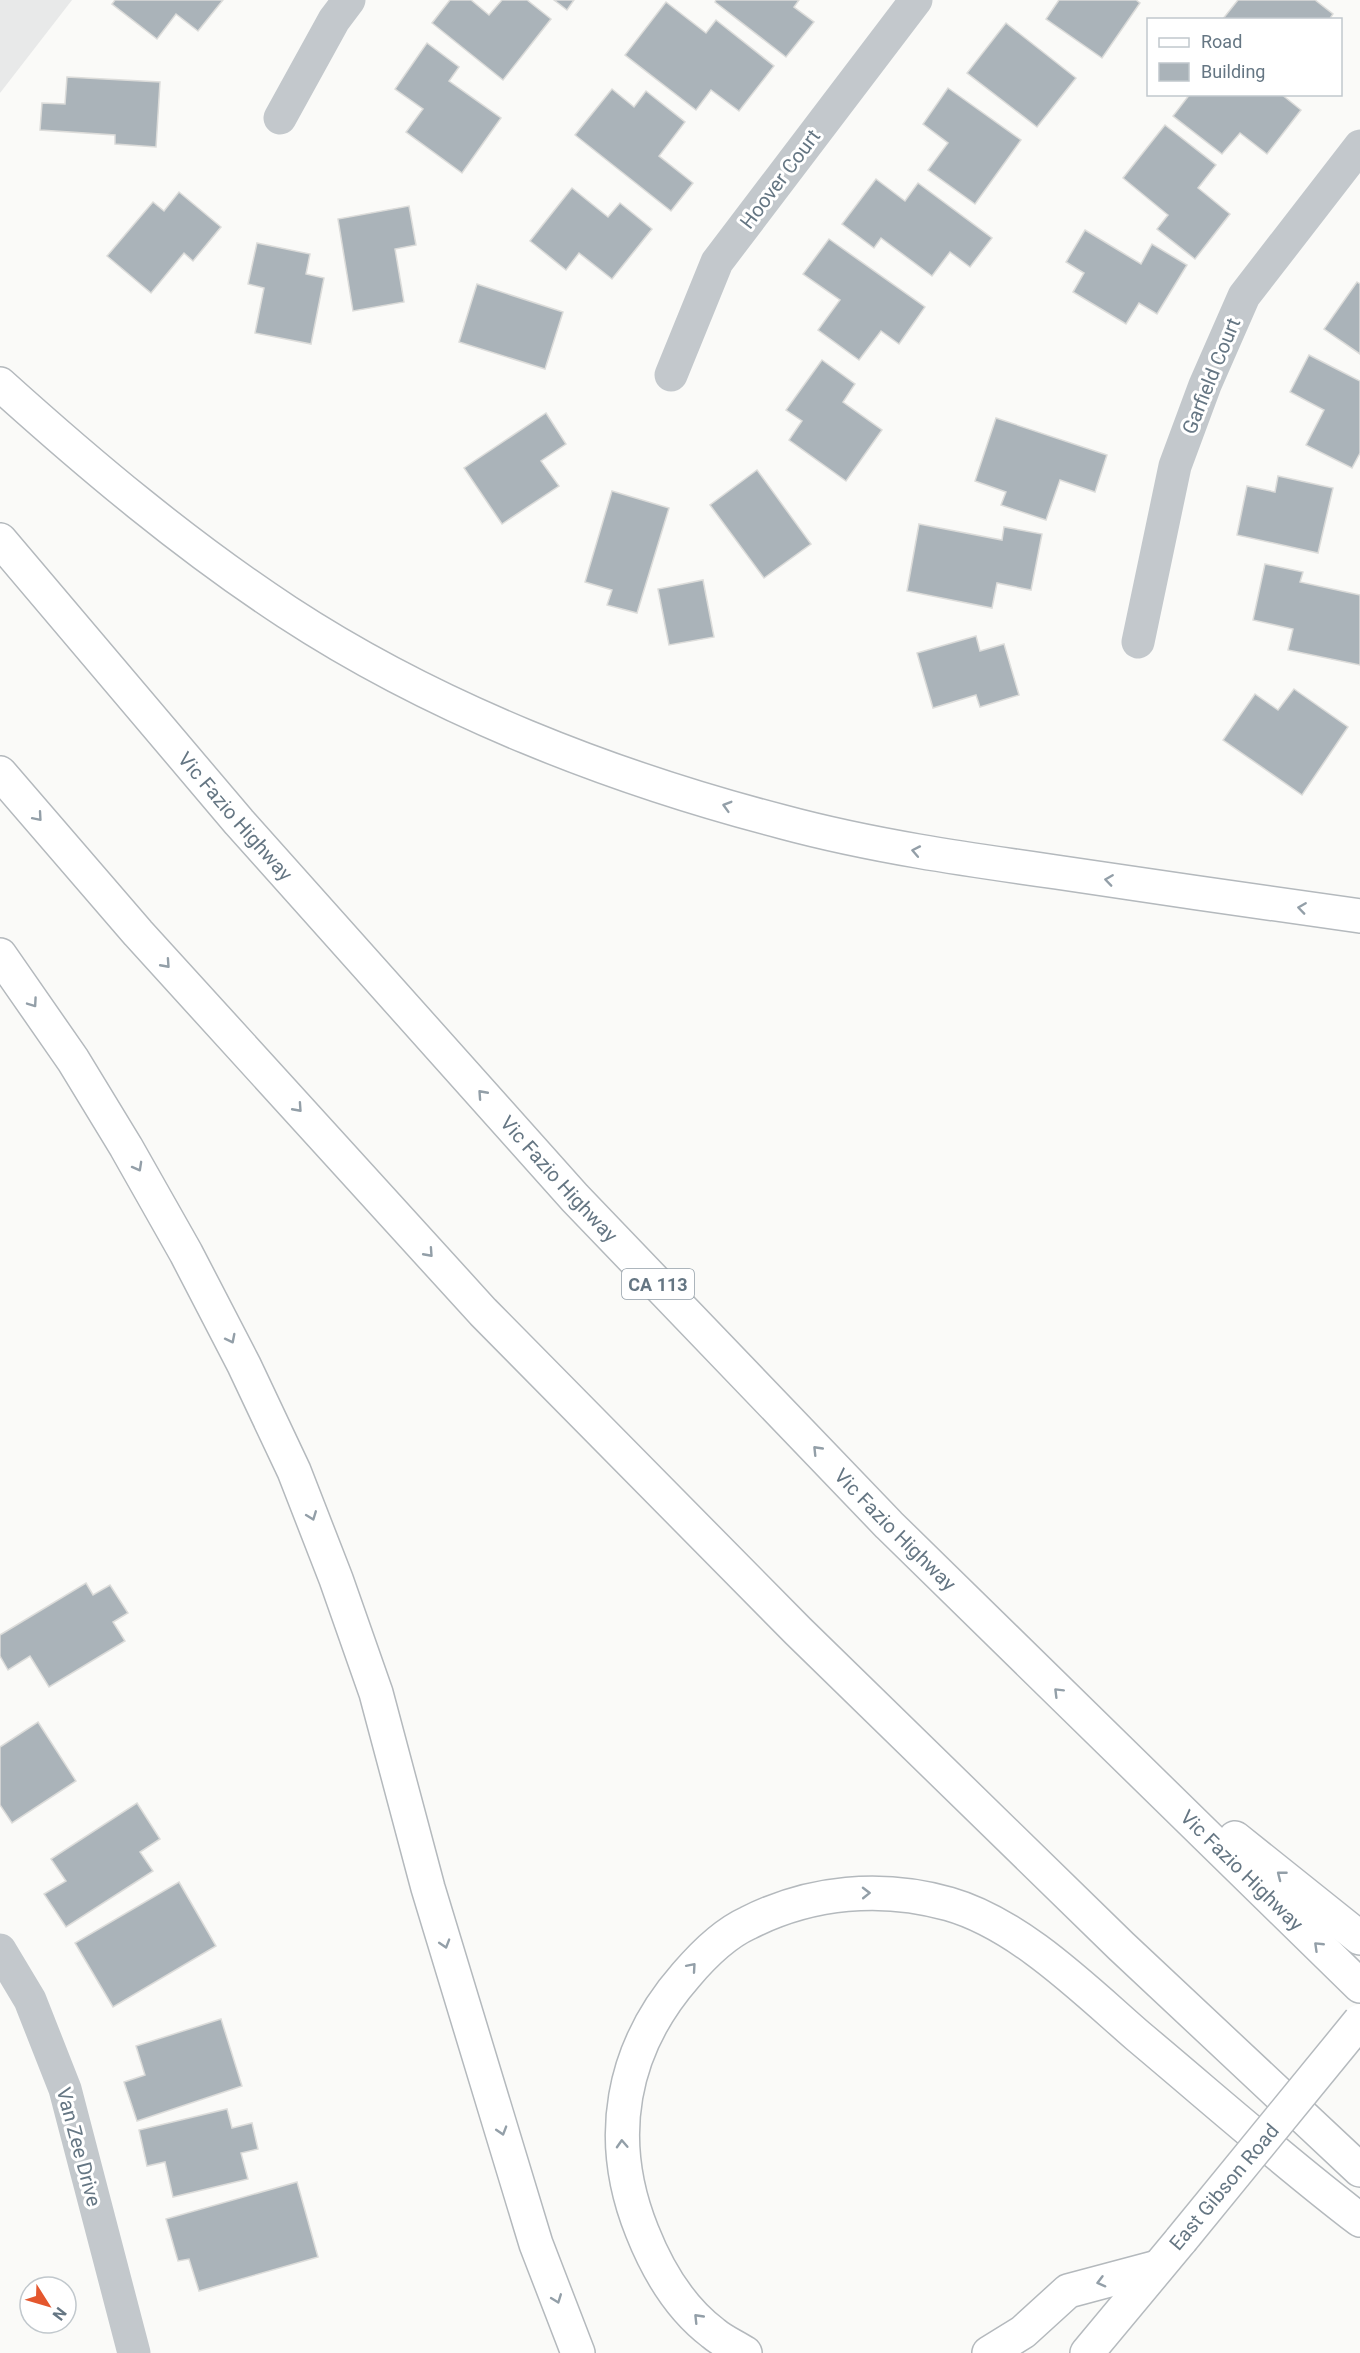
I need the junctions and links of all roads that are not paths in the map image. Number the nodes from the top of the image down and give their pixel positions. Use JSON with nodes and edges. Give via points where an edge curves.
{"nodes":[{"id":1,"x":350,"y":0,"type":"edge"},
{"id":2,"x":916,"y":0,"type":"edge"},
{"id":3,"x":280,"y":118,"type":"dead end"},
{"id":4,"x":1360,"y":146,"type":"edge"},
{"id":5,"x":671,"y":375,"type":"dead end"},
{"id":6,"x":0,"y":384,"type":"edge"},
{"id":7,"x":0,"y":540,"type":"edge"},
{"id":8,"x":1138,"y":642,"type":"dead end"},
{"id":9,"x":0,"y":773,"type":"edge"},
{"id":10,"x":1360,"y":916,"type":"edge"},
{"id":11,"x":0,"y":955,"type":"edge"},
{"id":12,"x":1091,"y":1724,"type":"junction"},
{"id":13,"x":1360,"y":1938,"type":"edge"},
{"id":14,"x":0,"y":1950,"type":"edge"},
{"id":15,"x":1360,"y":1986,"type":"edge"},
{"id":16,"x":1360,"y":2021,"type":"edge"},
{"id":17,"x":1360,"y":2170,"type":"edge"},
{"id":18,"x":1360,"y":2220,"type":"edge"},
{"id":19,"x":1158,"y":2267,"type":"junction"},
{"id":20,"x":134,"y":2353,"type":"edge"},
{"id":21,"x":578,"y":2353,"type":"edge"},
{"id":22,"x":745,"y":2353,"type":"edge"},
{"id":23,"x":989,"y":2353,"type":"edge"},
{"id":24,"x":1087,"y":2353,"type":"edge"}],
"edges":[{"from":1,"to":3,"type":"street","via":[[334,20]]},
{"from":2,"to":5,"type":"street","name":"Hoover Court","via":[[717,262]]},
{"from":4,"to":8,"type":"street","name":"Garfield Court","via":[[1244,296],[1175,466]]},
{"from":10,"to":6,"type":"main road","one_way":true,"via":[[920,852],[785,823],[640,781],[484,719],[384,669],[289,614],[174,531],[78,454]]},
{"from":12,"to":7,"type":"main road","name":"Vic Fazio Highway","number":"CA 113","one_way":true,"via":[[889,1525],[575,1198],[239,822]]},
{"from":9,"to":17,"type":"main road","one_way":true,"via":[[138,933],[483,1312],[798,1631],[1061,1888]]},
{"from":11,"to":21,"type":"main road","one_way":true,"via":[[73,1060],[132,1156],[192,1263],[294,1471],[376,1693],[428,1888],[536,2244]]},
{"from":13,"to":12,"type":"main road","one_way":true},
{"from":15,"to":12,"type":"main road","name":"Vic Fazio Highway","number":"CA 113","one_way":true},
{"from":14,"to":20,"type":"street","name":"Van Zee Drive","via":[[30,2000],[65,2089]]},
{"from":16,"to":19,"type":"main road","name":"East Gibson Road","bridge":true},
{"from":22,"to":18,"type":"main road","one_way":true,"via":[[712,2332],[678,2297],[653,2259],[634,2210],[621,2125],[630,2070],[645,2033],[667,1996],[702,1956],[746,1923],[793,1904],[843,1894],[894,1893],[950,1905],[990,1921],[1033,1948]]},
{"from":19,"to":23,"type":"main road","one_way":true,"via":[[1068,2292],[1023,2332]]},
{"from":19,"to":24,"type":"main road","name":"East Gibson Road"}]}
